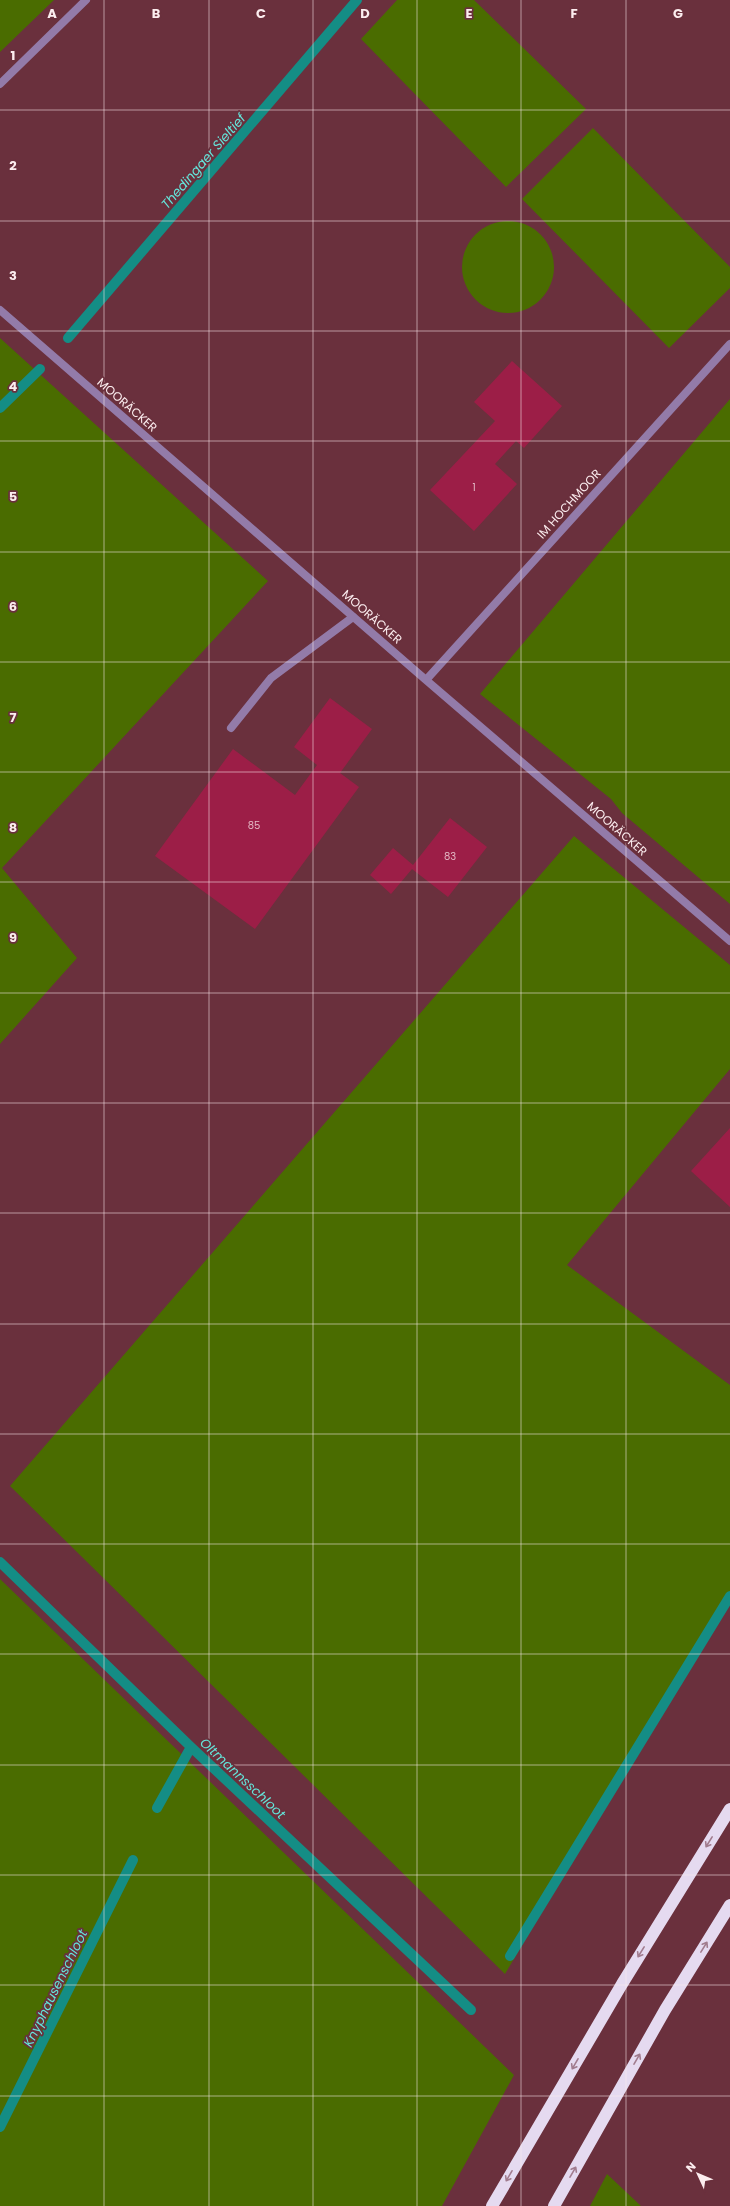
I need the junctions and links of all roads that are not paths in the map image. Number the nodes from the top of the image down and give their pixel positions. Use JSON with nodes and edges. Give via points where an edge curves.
{"nodes":[{"id":1,"x":86,"y":0,"type":"edge"},
{"id":2,"x":0,"y":84,"type":"edge"},
{"id":3,"x":0,"y":310,"type":"edge"},
{"id":4,"x":730,"y":344,"type":"edge"},
{"id":5,"x":353,"y":617,"type":"junction"},
{"id":6,"x":426,"y":680,"type":"junction"},
{"id":7,"x":231,"y":728,"type":"dead end"},
{"id":8,"x":730,"y":941,"type":"edge"},
{"id":9,"x":730,"y":1809,"type":"edge"},
{"id":10,"x":730,"y":1905,"type":"edge"},
{"id":11,"x":492,"y":2206,"type":"edge"},
{"id":12,"x":554,"y":2206,"type":"edge"}],
"edges":[{"from":1,"to":2,"type":"street"},
{"from":3,"to":5,"type":"street","name":"MOORÄCKER"},
{"from":4,"to":6,"type":"street","name":"IM HOCHMOOR"},
{"from":5,"to":6,"type":"street","name":"MOORÄCKER"},
{"from":5,"to":7,"type":"street","via":[[271,678]]},
{"from":6,"to":8,"type":"street","name":"MOORÄCKER"},
{"from":9,"to":11,"type":"highway","one_way":true,"via":[[622,1984]]},
{"from":12,"to":10,"type":"highway","one_way":true,"via":[[665,2010]]}]}
